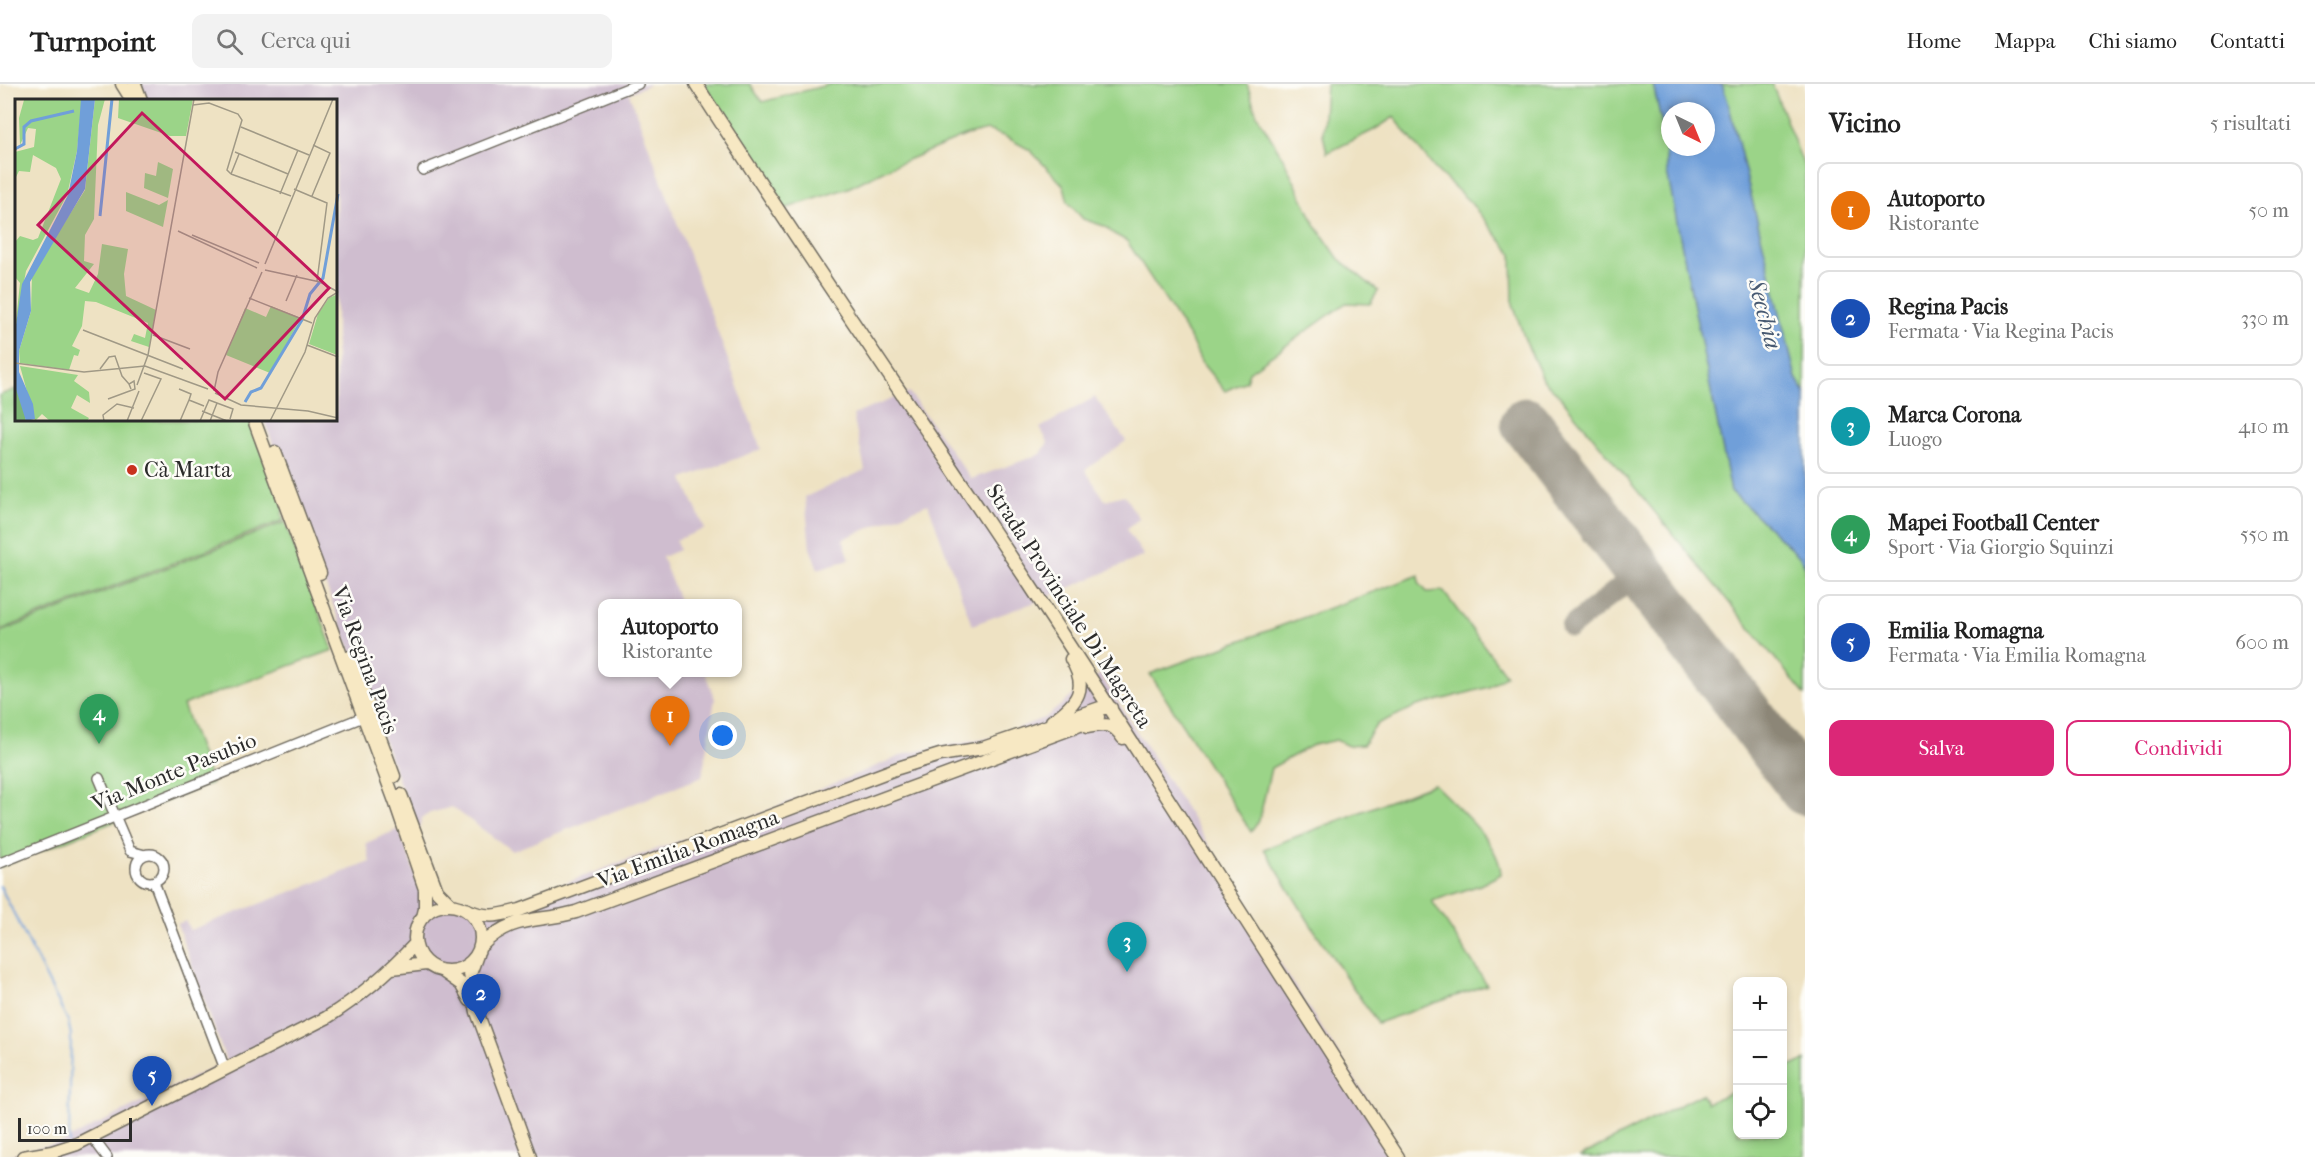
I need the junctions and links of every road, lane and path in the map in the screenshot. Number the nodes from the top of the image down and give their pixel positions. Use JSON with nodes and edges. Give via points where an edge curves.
{"nodes":[{"id":1,"x":122,"y":84,"type":"edge"},
{"id":2,"x":135,"y":84,"type":"edge"},
{"id":3,"x":638,"y":84,"type":"edge"},
{"id":4,"x":696,"y":84,"type":"edge"},
{"id":5,"x":131,"y":99,"type":"edge"},
{"id":6,"x":141,"y":99,"type":"edge"},
{"id":7,"x":423,"y":170,"type":"dead end"},
{"id":8,"x":255,"y":422,"type":"edge"},
{"id":9,"x":264,"y":422,"type":"edge"},
{"id":10,"x":1050,"y":616,"type":"junction"},
{"id":11,"x":1111,"y":708,"type":"junction"},
{"id":12,"x":363,"y":717,"type":"junction"},
{"id":13,"x":1045,"y":726,"type":"junction"},
{"id":14,"x":1073,"y":728,"type":"junction"},
{"id":15,"x":898,"y":768,"type":"junction"},
{"id":16,"x":99,"y":778,"type":"dead end"},
{"id":17,"x":1158,"y":782,"type":"junction"},
{"id":18,"x":911,"y":788,"type":"junction"},
{"id":19,"x":115,"y":816,"type":"junction"},
{"id":20,"x":145,"y":855,"type":"junction"},
{"id":21,"x":0,"y":862,"type":"edge"},
{"id":22,"x":154,"y":882,"type":"junction"},
{"id":23,"x":451,"y":905,"type":"junction"},
{"id":24,"x":465,"y":909,"type":"junction"},
{"id":25,"x":423,"y":917,"type":"junction"},
{"id":26,"x":415,"y":944,"type":"junction"},
{"id":27,"x":479,"y":950,"type":"junction"},
{"id":28,"x":426,"y":964,"type":"junction"},
{"id":29,"x":392,"y":968,"type":"junction"},
{"id":30,"x":444,"y":972,"type":"junction"},
{"id":31,"x":477,"y":1012,"type":"junction"},
{"id":32,"x":225,"y":1069,"type":"junction"},
{"id":33,"x":92,"y":1137,"type":"junction"},
{"id":34,"x":23,"y":1157,"type":"edge"},
{"id":35,"x":107,"y":1157,"type":"edge"},
{"id":36,"x":530,"y":1157,"type":"edge"},
{"id":37,"x":1398,"y":1157,"type":"edge"}],
"edges":[{"from":1,"to":5,"type":"street"},
{"from":2,"to":6,"type":"street"},
{"from":3,"to":7,"type":"street"},
{"from":4,"to":10,"type":"street","name":"Strada Provinciale Di Magreta","via":[[780,216]]},
{"from":8,"to":12,"type":"street","name":"Via Regina Pacis"},
{"from":9,"to":23,"type":"street","name":"Via Regina Pacis","via":[[437,891]]},
{"from":10,"to":11,"type":"street","name":"Strada Provinciale Di Magreta"},
{"from":10,"to":13,"type":"street","via":[[1054,632],[1077,669],[1080,691],[1066,711]]},
{"from":11,"to":13,"type":"street","name":"Via Emilia Romagna"},
{"from":11,"to":14,"type":"street","name":"Via Emilia Romagna"},
{"from":11,"to":17,"type":"street","name":"Strada Provinciale Di Magreta"},
{"from":12,"to":19,"type":"street","name":"Via Monte Pasubio"},
{"from":12,"to":25,"type":"street","name":"Via Regina Pacis","via":[[424,890]]},
{"from":13,"to":15,"type":"street","name":"Via Emilia Romagna","via":[[983,748],[940,755]]},
{"from":14,"to":17,"type":"street","via":[[1113,726],[1148,778]]},
{"from":14,"to":18,"type":"street","name":"Via Emilia Romagna"},
{"from":15,"to":18,"type":"street","via":[[911,775]]},
{"from":15,"to":24,"type":"street","name":"Via Emilia Romagna","via":[[520,910],[494,917]]},
{"from":16,"to":19,"type":"street"},
{"from":17,"to":37,"type":"street","name":"Strada Provinciale Di Magreta"},
{"from":18,"to":27,"type":"street","name":"Via Emilia Romagna","via":[[576,912],[508,925]]},
{"from":19,"to":20,"type":"street","via":[[130,851]]},
{"from":19,"to":21,"type":"street","name":"Via Monte Pasubio"},
{"from":20,"to":22,"type":"street","via":[[154,855],[163,864],[161,876]]},
{"from":20,"to":22,"type":"street","via":[[137,861],[136,871],[145,882]]},
{"from":22,"to":32,"type":"street"},
{"from":23,"to":24,"type":"street","name":"Via Emilia Romagna"},
{"from":23,"to":25,"type":"street","via":[[435,908]]},
{"from":24,"to":27,"type":"street","via":[[479,925]]},
{"from":25,"to":26,"type":"street","via":[[417,925]]},
{"from":26,"to":28,"type":"street"},
{"from":26,"to":29,"type":"street"},
{"from":27,"to":30,"type":"street","name":"Via Emilia Romagna","via":[[463,968]]},
{"from":27,"to":31,"type":"street","via":[[470,974]]},
{"from":28,"to":29,"type":"street"},
{"from":28,"to":30,"type":"street"},
{"from":29,"to":32,"type":"street","via":[[326,1018]]},
{"from":30,"to":31,"type":"street","via":[[461,984]]},
{"from":31,"to":36,"type":"street"},
{"from":32,"to":33,"type":"street"},
{"from":33,"to":34,"type":"street","via":[[52,1152]]},
{"from":33,"to":35,"type":"street"}]}
